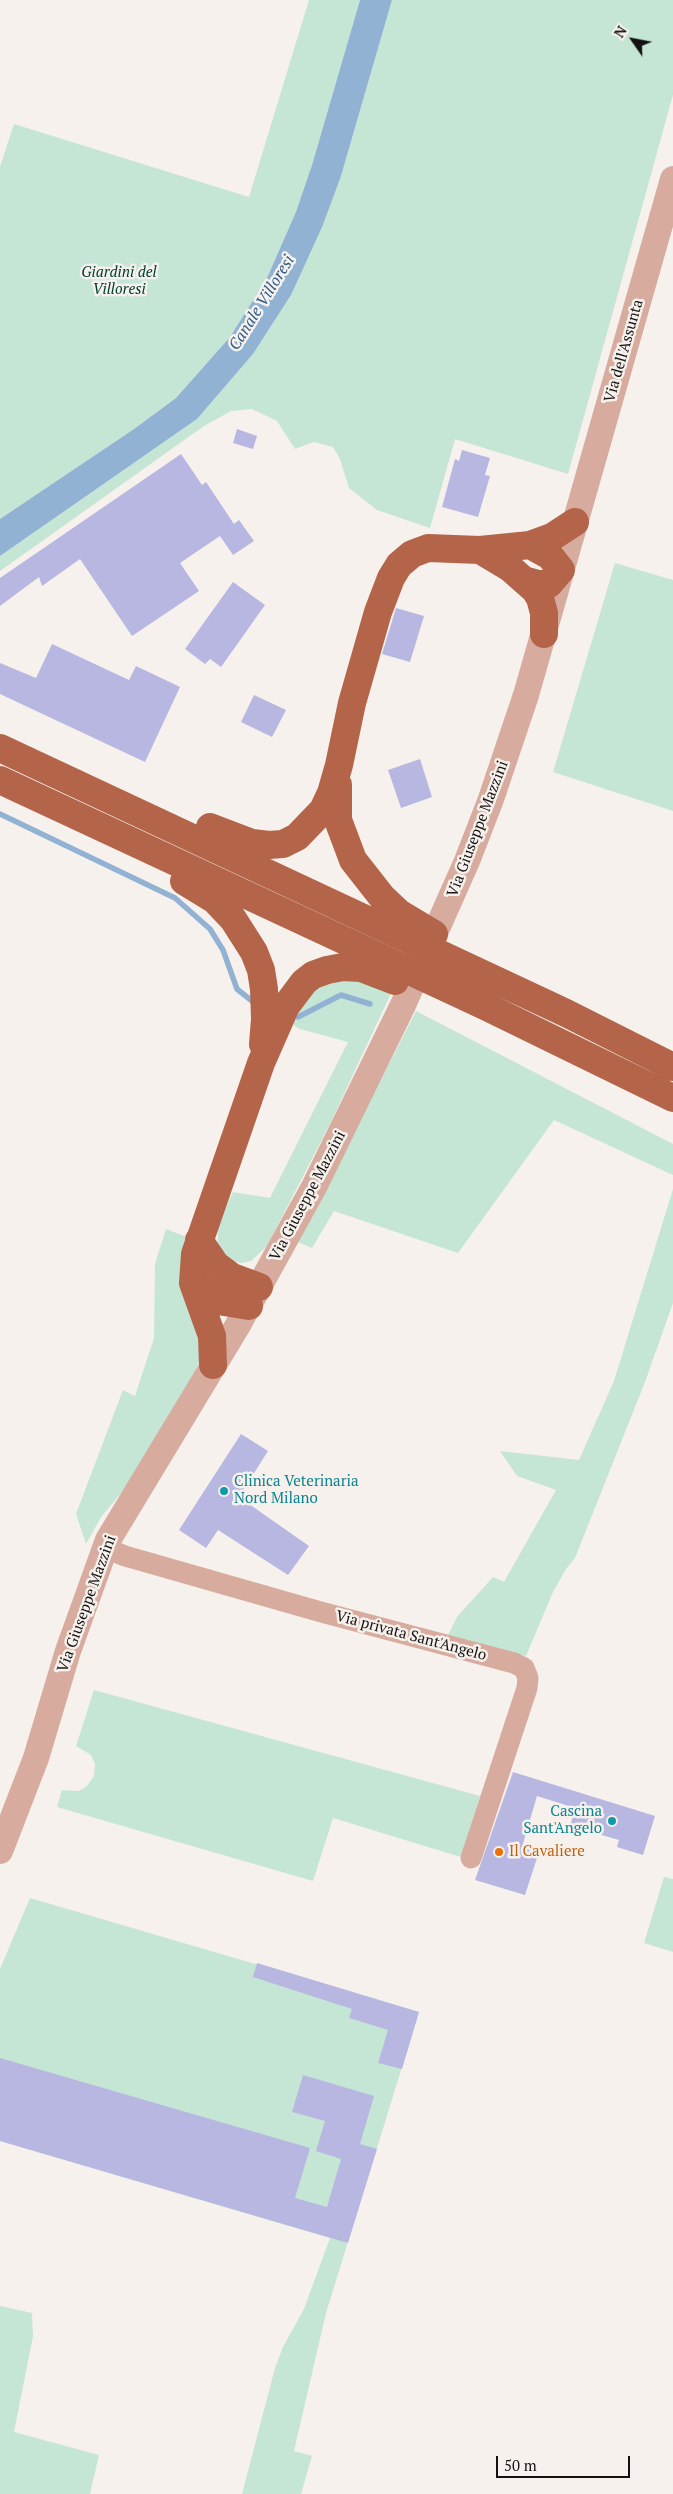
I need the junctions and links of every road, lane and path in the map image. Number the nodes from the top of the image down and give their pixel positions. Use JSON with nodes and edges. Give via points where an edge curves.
{"nodes":[{"id":1,"x":673,"y":179,"type":"edge"},
{"id":2,"x":575,"y":522,"type":"junction"},
{"id":3,"x":530,"y":545,"type":"junction"},
{"id":4,"x":480,"y":550,"type":"junction"},
{"id":5,"x":561,"y":570,"type":"junction"},
{"id":6,"x":527,"y":580,"type":"junction"},
{"id":7,"x":544,"y":634,"type":"junction"},
{"id":8,"x":0,"y":748,"type":"edge"},
{"id":9,"x":339,"y":765,"type":"junction"},
{"id":10,"x":0,"y":780,"type":"edge"},
{"id":11,"x":111,"y":799,"type":"junction"},
{"id":12,"x":99,"y":825,"type":"junction"},
{"id":13,"x":485,"y":1006,"type":"junction"},
{"id":14,"x":566,"y":1013,"type":"junction"},
{"id":15,"x":261,"y":1062,"type":"junction"},
{"id":16,"x":673,"y":1067,"type":"edge"},
{"id":17,"x":673,"y":1098,"type":"edge"},
{"id":18,"x":199,"y":1240,"type":"junction"},
{"id":19,"x":194,"y":1283,"type":"junction"},
{"id":20,"x":254,"y":1296,"type":"junction"},
{"id":21,"x":213,"y":1365,"type":"junction"},
{"id":22,"x":105,"y":1548,"type":"junction"},
{"id":23,"x":36,"y":1758,"type":"junction"},
{"id":24,"x":0,"y":1828,"type":"edge"},
{"id":25,"x":0,"y":1851,"type":"edge"},
{"id":26,"x":471,"y":1858,"type":"dead end"}],
"edges":[{"from":1,"to":2,"type":"street","name":"Via dell'Assunta"},
{"from":2,"to":3,"type":"highway","via":[[552,537]]},
{"from":2,"to":5,"type":"street","name":"Via Giuseppe Mazzini"},
{"from":3,"to":4,"type":"highway"},
{"from":3,"to":5,"type":"highway","via":[[550,556]]},
{"from":4,"to":6,"type":"highway"},
{"from":4,"to":9,"type":"highway","via":[[428,548],[412,554],[391,578],[352,703]]},
{"from":5,"to":6,"type":"highway","via":[[549,584]]},
{"from":5,"to":7,"type":"street","name":"Via Giuseppe Mazzini"},
{"from":6,"to":7,"type":"highway","via":[[540,598]]},
{"from":7,"to":20,"type":"street","name":"Via Giuseppe Mazzini","via":[[504,763],[443,919],[318,1178]]},
{"from":8,"to":11,"type":"highway"},
{"from":9,"to":11,"type":"highway","via":[[323,810],[297,837],[283,844],[252,843],[229,836],[150,802]]},
{"from":9,"to":14,"type":"highway","via":[[336,802],[344,841],[353,860],[382,897],[418,926],[494,964]]},
{"from":10,"to":12,"type":"highway"},
{"from":11,"to":14,"type":"highway"},
{"from":12,"to":13,"type":"highway"},
{"from":12,"to":15,"type":"highway","via":[[116,847],[215,900],[245,936],[261,970],[264,989]]},
{"from":13,"to":15,"type":"highway","via":[[467,1014],[374,972],[342,967],[327,970],[313,975],[295,992]]},
{"from":13,"to":17,"type":"highway"},
{"from":14,"to":16,"type":"highway"},
{"from":15,"to":18,"type":"highway"},
{"from":18,"to":19,"type":"highway","via":[[193,1268]]},
{"from":18,"to":20,"type":"highway","via":[[216,1265]]},
{"from":19,"to":20,"type":"highway","via":[[218,1301]]},
{"from":19,"to":21,"type":"highway","via":[[212,1336]]},
{"from":20,"to":21,"type":"street","name":"Via Giuseppe Mazzini"},
{"from":21,"to":22,"type":"street","name":"Via Giuseppe Mazzini"},
{"from":22,"to":23,"type":"street","name":"Via Giuseppe Mazzini","via":[[68,1651]]},
{"from":22,"to":26,"type":"street","name":"Via privata Sant'Angelo","via":[[524,1668],[527,1688]]},
{"from":23,"to":24,"type":"street"},
{"from":23,"to":25,"type":"street","name":"Via Giuseppe Mazzini"}]}
